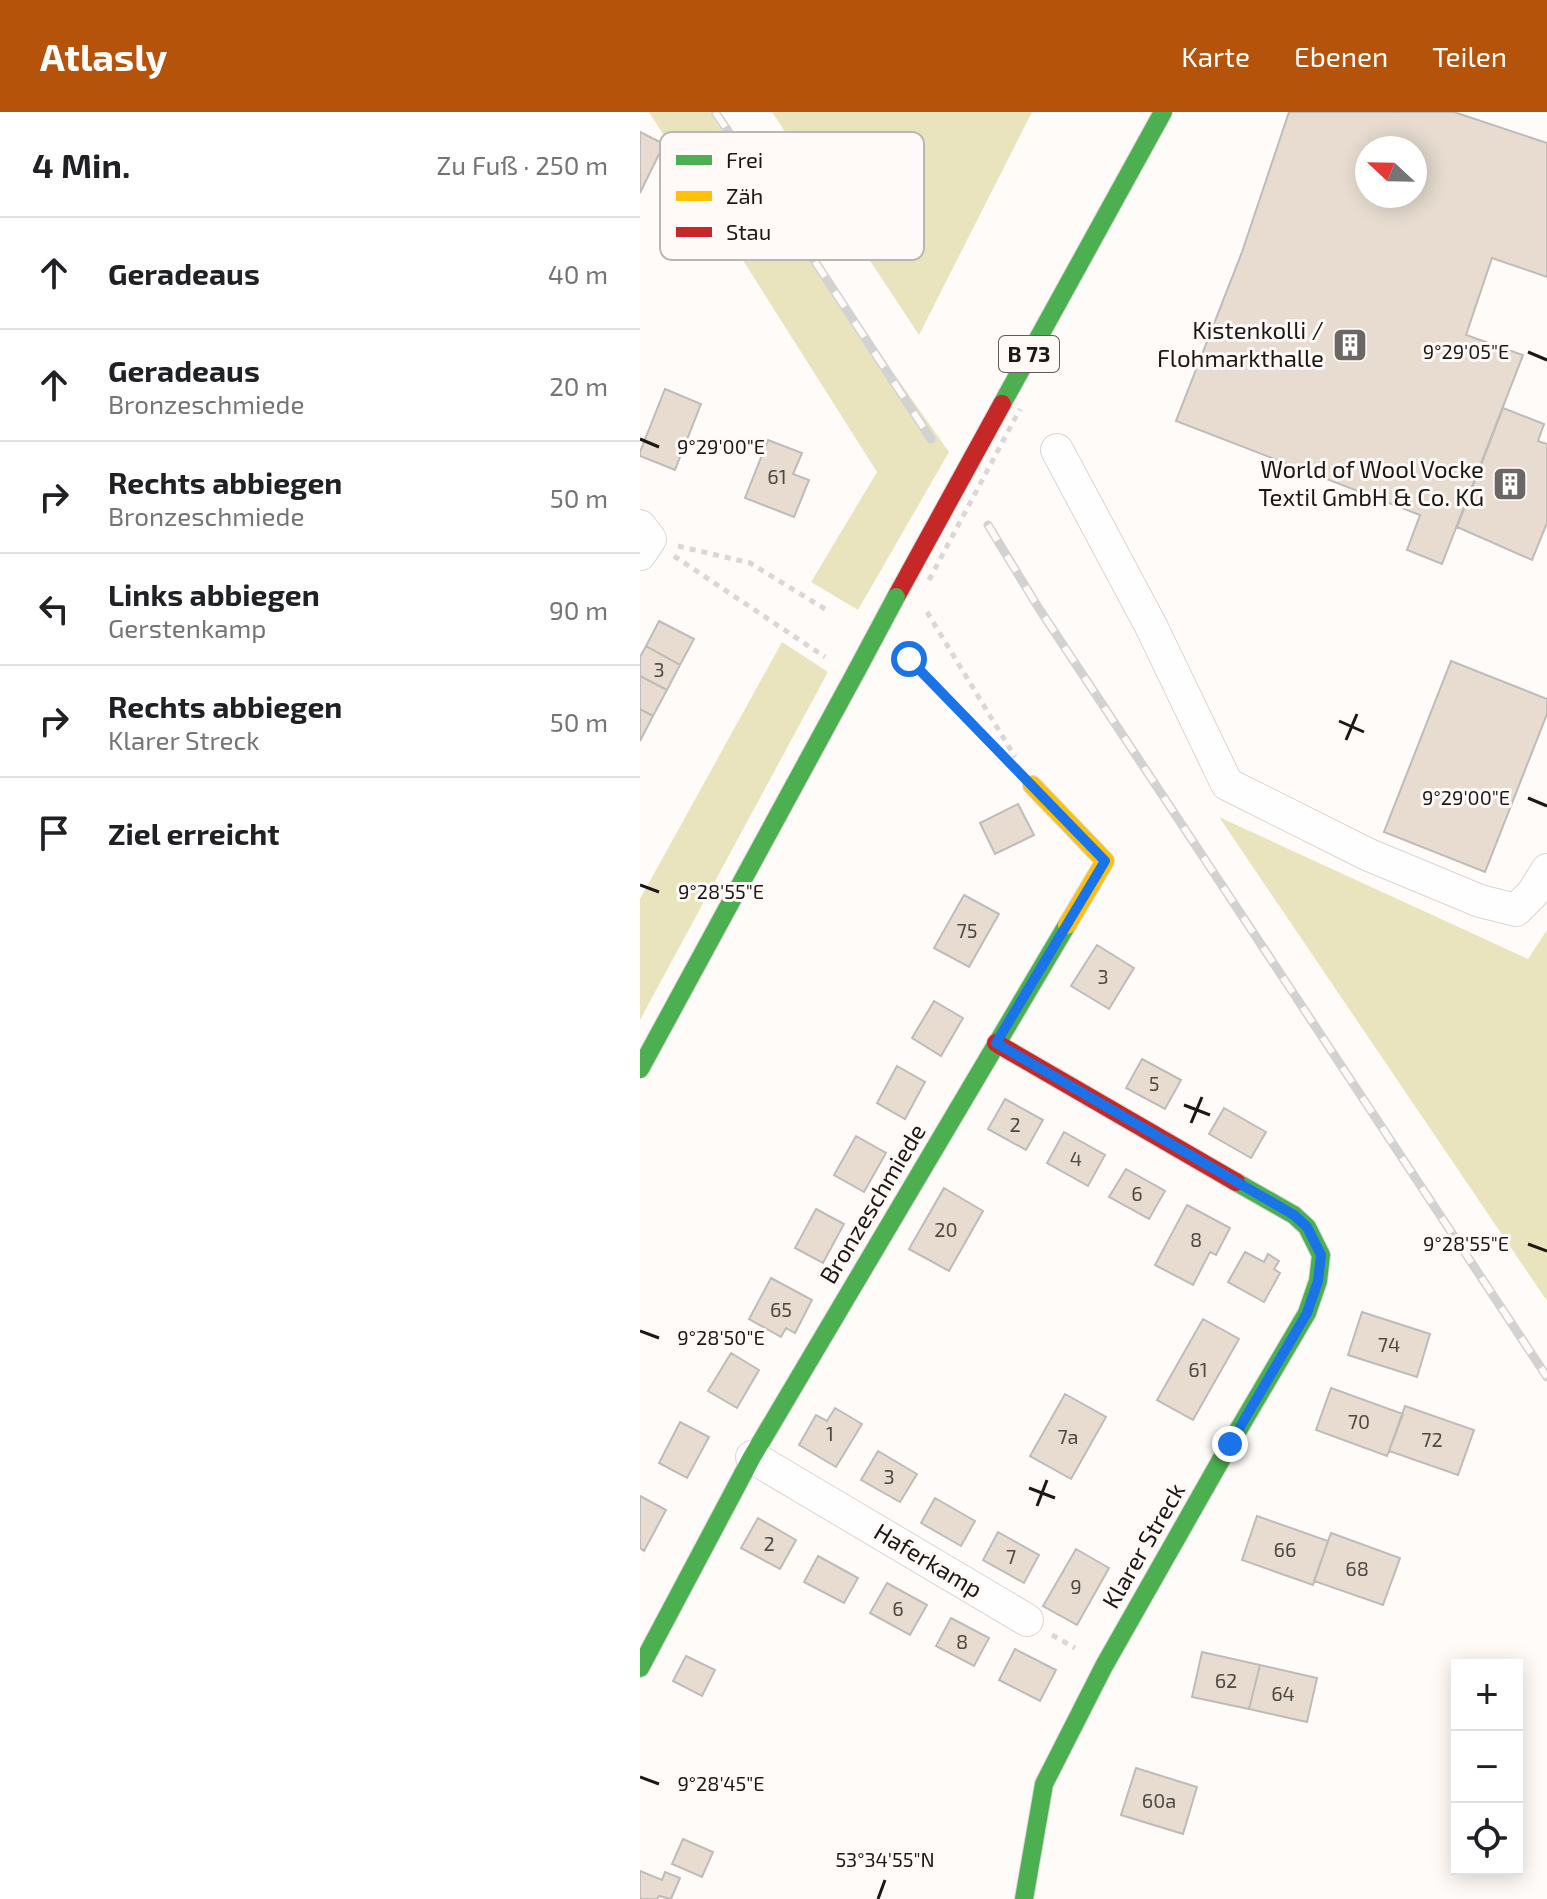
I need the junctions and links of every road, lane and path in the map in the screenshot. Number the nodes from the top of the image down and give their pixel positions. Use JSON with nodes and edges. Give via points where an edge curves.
{"nodes":[{"id":1,"x":1163,"y":112,"type":"edge"},
{"id":2,"x":1020,"y":409,"type":"dead end"},
{"id":3,"x":1057,"y":450,"type":"dead end"},
{"id":4,"x":643,"y":540,"type":"edge"},
{"id":5,"x":926,"y":585,"type":"dead end"},
{"id":6,"x":825,"y":609,"type":"dead end"},
{"id":7,"x":927,"y":612,"type":"dead end"},
{"id":8,"x":900,"y":654,"type":"dead end"},
{"id":9,"x":826,"y":657,"type":"dead end"},
{"id":10,"x":1032,"y":785,"type":"junction"},
{"id":11,"x":1547,"y":870,"type":"edge"},
{"id":12,"x":996,"y":1043,"type":"junction"},
{"id":13,"x":640,"y":1069,"type":"edge"},
{"id":14,"x":752,"y":1457,"type":"junction"},
{"id":15,"x":1027,"y":1620,"type":"joint"},
{"id":16,"x":1104,"y":1666,"type":"junction"},
{"id":17,"x":640,"y":1668,"type":"edge"},
{"id":18,"x":1024,"y":1899,"type":"edge"}],
"edges":[{"from":1,"to":13,"type":"street","number":"B 73","bridge":true},
{"from":2,"to":5,"type":"path","bridge":true},
{"from":3,"to":11,"type":"street","via":[[1227,784],[1369,855],[1480,901],[1516,910]]},
{"from":4,"to":6,"type":"path","via":[[750,563]]},
{"from":4,"to":9,"type":"path"},
{"from":7,"to":10,"type":"path"},
{"from":8,"to":10,"type":"path"},
{"from":10,"to":12,"type":"street","name":"Bronzeschmiede","via":[[1105,861]]},
{"from":12,"to":14,"type":"street","name":"Bronzeschmiede"},
{"from":12,"to":16,"type":"street","name":"Klarer Streck","via":[[1294,1215],[1307,1227],[1321,1255],[1307,1313]]},
{"from":14,"to":15,"type":"street","name":"Haferkamp"},
{"from":14,"to":17,"type":"street","name":"Bronzeschmiede"},
{"from":15,"to":16,"type":"path"},
{"from":16,"to":18,"type":"street","name":"Klarer Streck","via":[[1044,1784]]}]}
